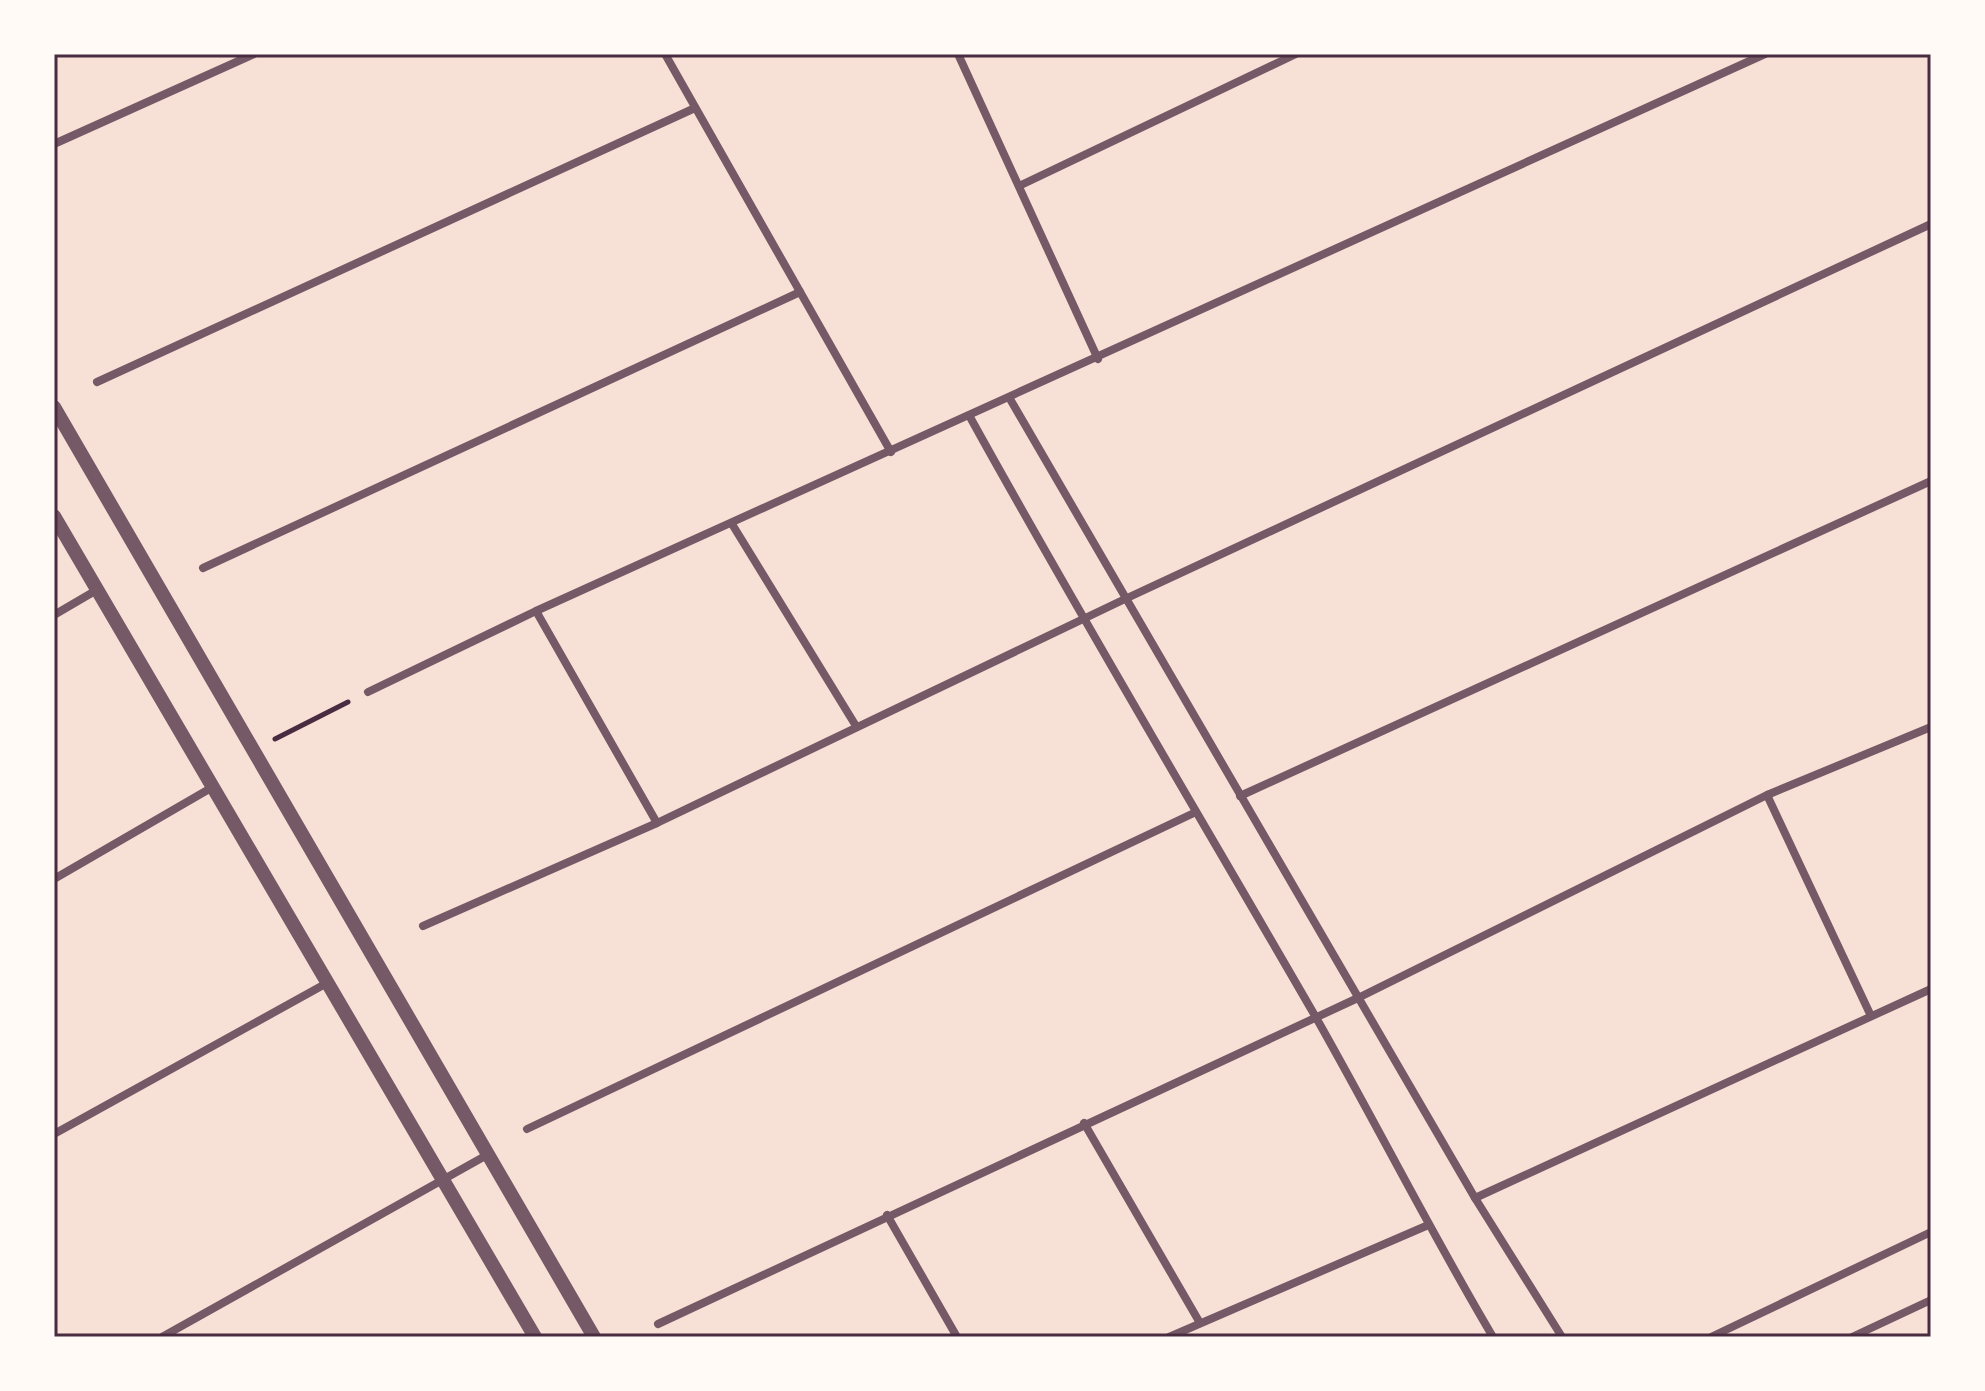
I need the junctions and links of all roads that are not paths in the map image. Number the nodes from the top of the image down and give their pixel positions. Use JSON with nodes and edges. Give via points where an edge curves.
{"nodes":[{"id":1,"x":254,"y":54,"type":"edge"},
{"id":2,"x":665,"y":54,"type":"edge"},
{"id":3,"x":958,"y":54,"type":"edge"},
{"id":4,"x":1296,"y":54,"type":"edge"},
{"id":5,"x":1765,"y":54,"type":"edge"},
{"id":6,"x":695,"y":108,"type":"junction"},
{"id":7,"x":54,"y":144,"type":"edge"},
{"id":8,"x":1019,"y":186,"type":"junction"},
{"id":9,"x":1931,"y":224,"type":"edge"},
{"id":10,"x":800,"y":292,"type":"junction"},
{"id":11,"x":1098,"y":359,"type":"junction"},
{"id":12,"x":97,"y":382,"type":"dead end"},
{"id":13,"x":1010,"y":399,"type":"junction"},
{"id":14,"x":54,"y":407,"type":"edge"},
{"id":15,"x":970,"y":417,"type":"junction"},
{"id":16,"x":891,"y":452,"type":"junction"},
{"id":17,"x":1931,"y":481,"type":"edge"},
{"id":18,"x":54,"y":516,"type":"edge"},
{"id":19,"x":732,"y":524,"type":"junction"},
{"id":20,"x":203,"y":568,"type":"dead end"},
{"id":21,"x":95,"y":591,"type":"junction"},
{"id":22,"x":1125,"y":599,"type":"junction"},
{"id":23,"x":536,"y":611,"type":"junction"},
{"id":24,"x":54,"y":615,"type":"edge"},
{"id":25,"x":1082,"y":621,"type":"junction"},
{"id":26,"x":368,"y":692,"type":"road end"},
{"id":27,"x":856,"y":726,"type":"junction"},
{"id":28,"x":1931,"y":727,"type":"edge"},
{"id":29,"x":211,"y":788,"type":"junction"},
{"id":30,"x":1767,"y":795,"type":"junction"},
{"id":31,"x":1240,"y":796,"type":"junction"},
{"id":32,"x":1196,"y":812,"type":"junction"},
{"id":33,"x":657,"y":823,"type":"junction"},
{"id":34,"x":54,"y":879,"type":"edge"},
{"id":35,"x":423,"y":926,"type":"dead end"},
{"id":36,"x":327,"y":983,"type":"junction"},
{"id":37,"x":1931,"y":989,"type":"edge"},
{"id":38,"x":1360,"y":997,"type":"junction"},
{"id":39,"x":1871,"y":1016,"type":"junction"},
{"id":40,"x":1315,"y":1017,"type":"junction"},
{"id":41,"x":1084,"y":1123,"type":"junction"},
{"id":42,"x":527,"y":1129,"type":"dead end"},
{"id":43,"x":54,"y":1134,"type":"edge"},
{"id":44,"x":487,"y":1155,"type":"junction"},
{"id":45,"x":443,"y":1181,"type":"junction"},
{"id":46,"x":1475,"y":1198,"type":"junction"},
{"id":47,"x":887,"y":1215,"type":"junction"},
{"id":48,"x":1426,"y":1226,"type":"junction"},
{"id":49,"x":1931,"y":1232,"type":"edge"},
{"id":50,"x":1931,"y":1300,"type":"edge"},
{"id":51,"x":1200,"y":1323,"type":"junction"},
{"id":52,"x":658,"y":1324,"type":"dead end"},
{"id":53,"x":162,"y":1337,"type":"edge"},
{"id":54,"x":535,"y":1337,"type":"edge"},
{"id":55,"x":594,"y":1337,"type":"edge"},
{"id":56,"x":957,"y":1337,"type":"edge"},
{"id":57,"x":1169,"y":1337,"type":"edge"},
{"id":58,"x":1493,"y":1337,"type":"edge"},
{"id":59,"x":1562,"y":1337,"type":"edge"},
{"id":60,"x":1711,"y":1337,"type":"edge"},
{"id":61,"x":1852,"y":1337,"type":"edge"}],
"edges":[{"from":1,"to":7,"type":"street"},
{"from":2,"to":6,"type":"street"},
{"from":3,"to":8,"type":"street"},
{"from":4,"to":8,"type":"street"},
{"from":5,"to":11,"type":"street"},
{"from":6,"to":10,"type":"street"},
{"from":6,"to":12,"type":"street"},
{"from":8,"to":11,"type":"street"},
{"from":9,"to":22,"type":"street"},
{"from":10,"to":16,"type":"street"},
{"from":10,"to":20,"type":"street"},
{"from":11,"to":13,"type":"street"},
{"from":13,"to":15,"type":"street"},
{"from":13,"to":22,"type":"street"},
{"from":14,"to":44,"type":"street"},
{"from":15,"to":16,"type":"street"},
{"from":15,"to":25,"type":"street"},
{"from":16,"to":19,"type":"street"},
{"from":17,"to":31,"type":"street"},
{"from":18,"to":21,"type":"street"},
{"from":19,"to":23,"type":"street"},
{"from":19,"to":27,"type":"street"},
{"from":21,"to":24,"type":"street"},
{"from":21,"to":29,"type":"street"},
{"from":22,"to":25,"type":"street"},
{"from":22,"to":31,"type":"street"},
{"from":23,"to":26,"type":"street"},
{"from":23,"to":33,"type":"street"},
{"from":25,"to":27,"type":"street"},
{"from":25,"to":32,"type":"street"},
{"from":27,"to":33,"type":"street"},
{"from":28,"to":30,"type":"street"},
{"from":29,"to":34,"type":"street"},
{"from":29,"to":36,"type":"street"},
{"from":30,"to":38,"type":"street"},
{"from":30,"to":39,"type":"street"},
{"from":31,"to":38,"type":"street"},
{"from":32,"to":40,"type":"street"},
{"from":32,"to":42,"type":"street"},
{"from":33,"to":35,"type":"street"},
{"from":36,"to":43,"type":"street"},
{"from":36,"to":45,"type":"street"},
{"from":37,"to":39,"type":"street"},
{"from":38,"to":40,"type":"street"},
{"from":38,"to":46,"type":"street"},
{"from":39,"to":46,"type":"street"},
{"from":40,"to":41,"type":"street"},
{"from":40,"to":48,"type":"street"},
{"from":41,"to":47,"type":"street"},
{"from":41,"to":51,"type":"street"},
{"from":44,"to":45,"type":"street"},
{"from":44,"to":55,"type":"street"},
{"from":45,"to":53,"type":"street"},
{"from":45,"to":54,"type":"street"},
{"from":46,"to":59,"type":"street"},
{"from":47,"to":52,"type":"street"},
{"from":47,"to":56,"type":"street"},
{"from":48,"to":51,"type":"street"},
{"from":48,"to":58,"type":"street"},
{"from":49,"to":60,"type":"street"},
{"from":50,"to":61,"type":"street"},
{"from":51,"to":57,"type":"street"}]}
